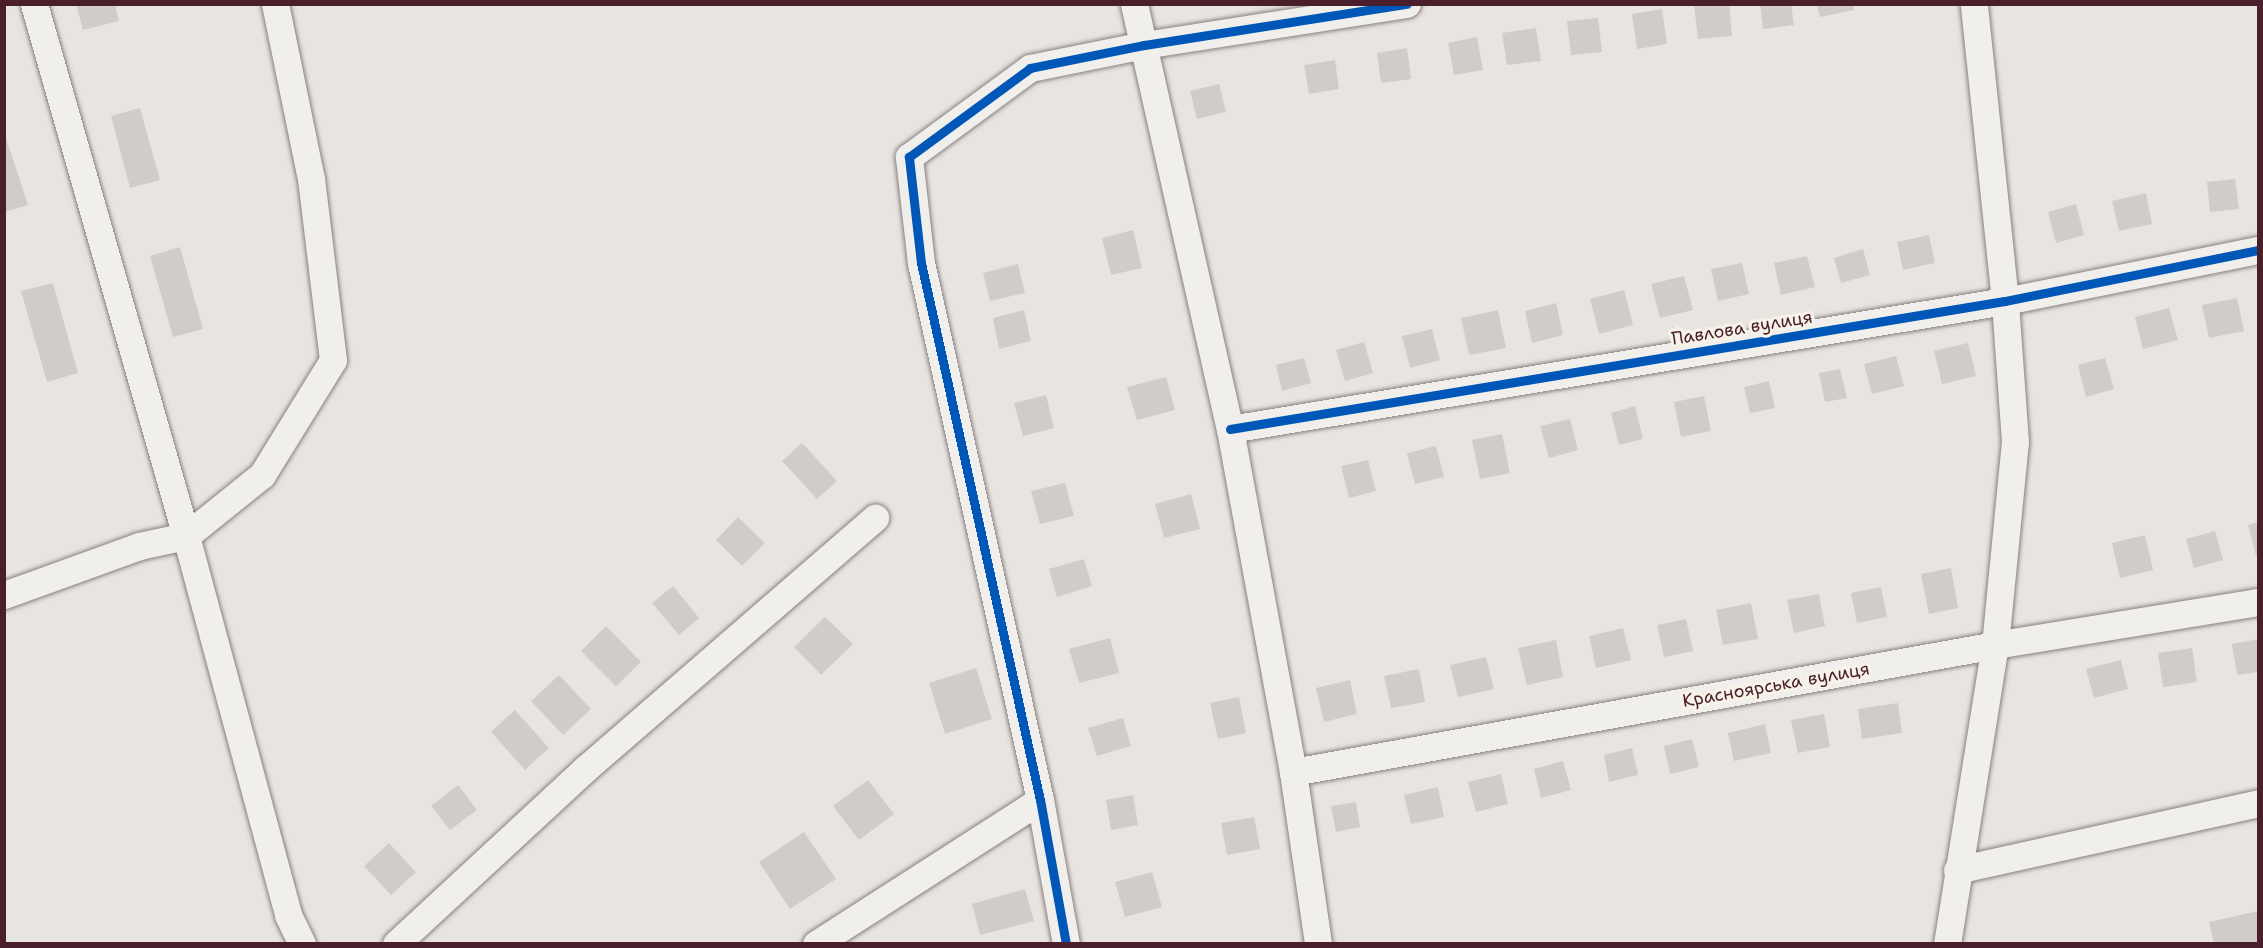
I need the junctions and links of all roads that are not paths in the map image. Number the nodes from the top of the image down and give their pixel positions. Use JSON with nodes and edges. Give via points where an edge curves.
{"nodes":[{"id":1,"x":34,"y":4,"type":"edge"},
{"id":2,"x":274,"y":4,"type":"edge"},
{"id":3,"x":1134,"y":4,"type":"edge"},
{"id":4,"x":1407,"y":4,"type":"edge"},
{"id":5,"x":1974,"y":4,"type":"edge"},
{"id":6,"x":1144,"y":45,"type":"junction"},
{"id":7,"x":2259,"y":250,"type":"edge"},
{"id":8,"x":2005,"y":301,"type":"junction"},
{"id":9,"x":1230,"y":429,"type":"junction"},
{"id":10,"x":875,"y":518,"type":"dead end"},
{"id":11,"x":186,"y":536,"type":"junction"},
{"id":12,"x":4,"y":595,"type":"edge"},
{"id":13,"x":2259,"y":602,"type":"edge"},
{"id":14,"x":1995,"y":645,"type":"junction"},
{"id":15,"x":1293,"y":772,"type":"junction"},
{"id":16,"x":1040,"y":800,"type":"junction"},
{"id":17,"x":2259,"y":803,"type":"edge"},
{"id":18,"x":1957,"y":870,"type":"junction"},
{"id":19,"x":302,"y":944,"type":"edge"},
{"id":20,"x":396,"y":944,"type":"edge"},
{"id":21,"x":816,"y":944,"type":"edge"},
{"id":22,"x":1066,"y":944,"type":"edge"},
{"id":23,"x":1318,"y":944,"type":"edge"},
{"id":24,"x":1947,"y":944,"type":"edge"}],
"edges":[{"from":1,"to":11,"type":"street"},
{"from":2,"to":11,"type":"street","via":[[311,179],[333,360],[262,475]]},
{"from":3,"to":6,"type":"street"},
{"from":4,"to":6,"type":"street"},
{"from":5,"to":8,"type":"street"},
{"from":6,"to":9,"type":"street"},
{"from":6,"to":16,"type":"street","via":[[1030,68],[909,157],[921,263]]},
{"from":7,"to":8,"type":"street","name":"Павлова вулиця"},
{"from":8,"to":9,"type":"street","name":"Павлова вулиця"},
{"from":8,"to":14,"type":"street","via":[[2015,442]]},
{"from":9,"to":15,"type":"street"},
{"from":10,"to":20,"type":"street","via":[[585,769]]},
{"from":11,"to":12,"type":"street","via":[[139,546]]},
{"from":11,"to":19,"type":"street","via":[[288,915]]},
{"from":13,"to":14,"type":"street","name":"Красноярська вулиця"},
{"from":14,"to":15,"type":"street","name":"Красноярська вулиця"},
{"from":14,"to":18,"type":"street"},
{"from":15,"to":23,"type":"street"},
{"from":16,"to":21,"type":"street"},
{"from":16,"to":22,"type":"street"},
{"from":17,"to":18,"type":"street"},
{"from":18,"to":24,"type":"street"}]}
